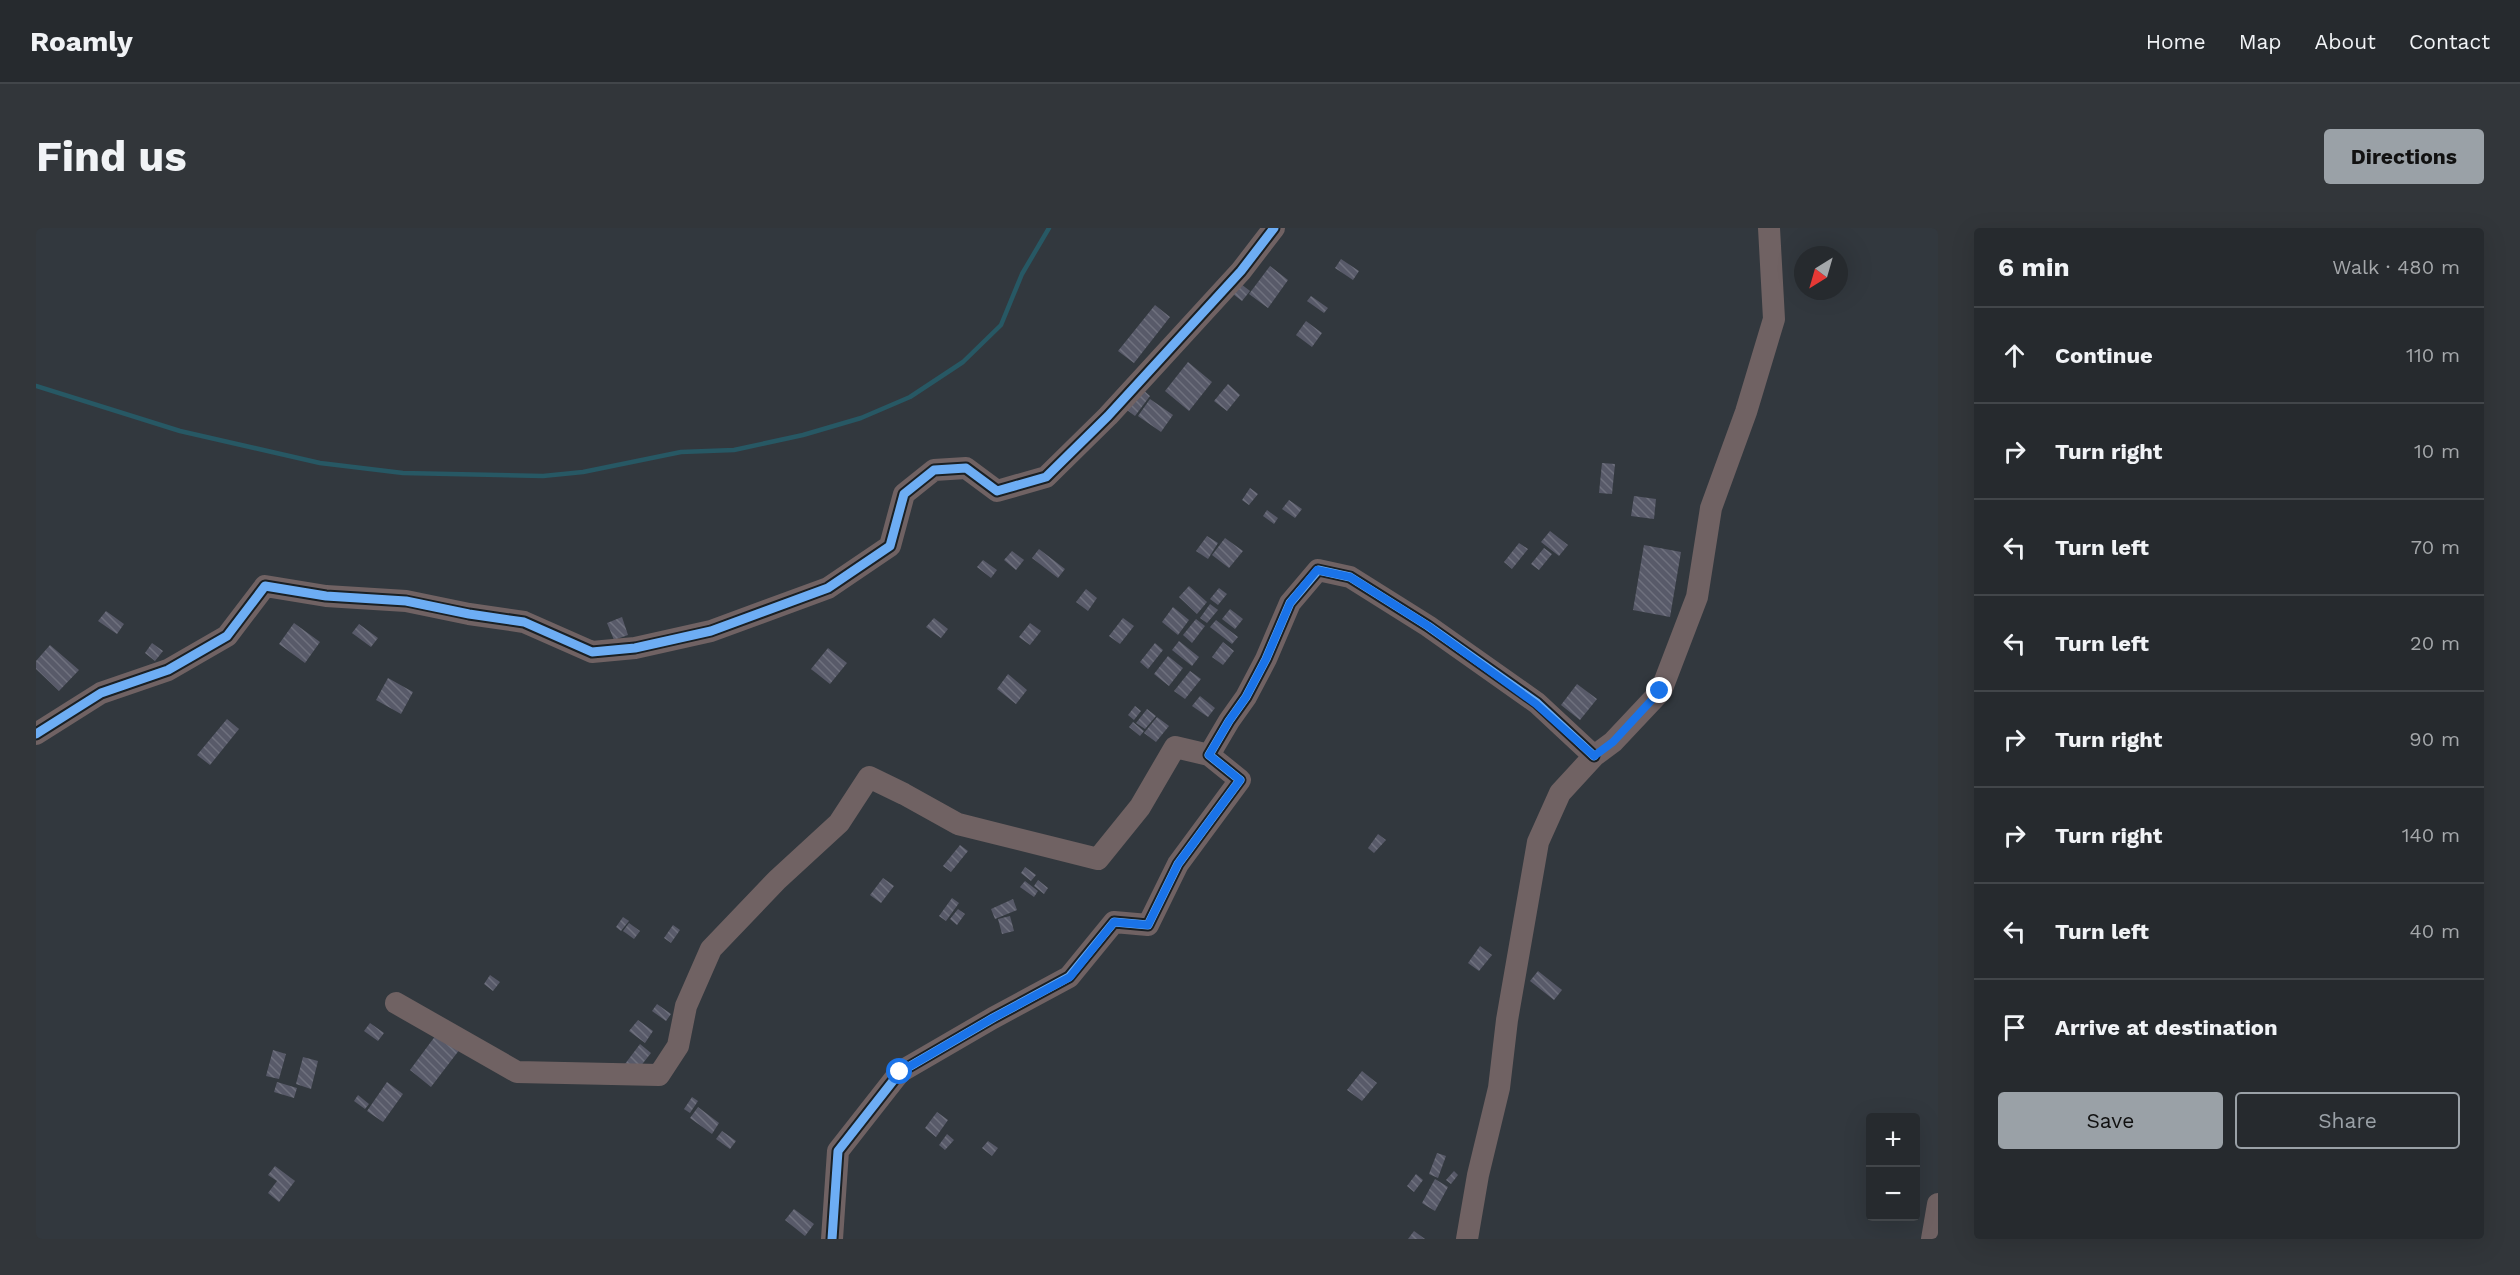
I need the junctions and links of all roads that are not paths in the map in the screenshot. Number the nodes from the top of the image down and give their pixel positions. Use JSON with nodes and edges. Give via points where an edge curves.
{"nodes":[{"id":1,"x":1274,"y":228,"type":"edge"},
{"id":2,"x":1769,"y":228,"type":"edge"},
{"id":3,"x":36,"y":734,"type":"edge"},
{"id":4,"x":1209,"y":755,"type":"junction"},
{"id":5,"x":1594,"y":756,"type":"junction"},
{"id":6,"x":396,"y":1003,"type":"dead end"},
{"id":7,"x":1938,"y":1204,"type":"edge"},
{"id":8,"x":832,"y":1239,"type":"edge"},
{"id":9,"x":1467,"y":1239,"type":"edge"},
{"id":10,"x":1932,"y":1239,"type":"edge"}],
"edges":[{"from":1,"to":3,"type":"street","via":[[1241,271],[1108,417],[1046,477],[997,491],[966,468],[934,470],[904,494],[890,546],[828,588],[711,631],[635,648],[592,652],[524,622],[406,601],[326,596],[265,586],[226,636],[168,670],[101,693]]},
{"from":2,"to":5,"type":"street","via":[[1774,319],[1712,508],[1697,597],[1660,691],[1613,742]]},
{"from":4,"to":5,"type":"street","via":[[1251,688],[1290,603],[1317,570],[1350,577],[1428,626],[1536,704]]},
{"from":4,"to":6,"type":"street","via":[[1174,747],[1140,807],[1098,859],[958,824],[869,777],[838,824],[711,949],[686,1006],[678,1046],[659,1075],[517,1072]]},
{"from":4,"to":8,"type":"street","via":[[1240,780],[1178,864],[1148,925],[1114,922],[1070,977],[900,1072],[838,1151]]},
{"from":5,"to":9,"type":"street","via":[[1560,793],[1538,842],[1499,1088]]},
{"from":7,"to":10,"type":"street"}]}
